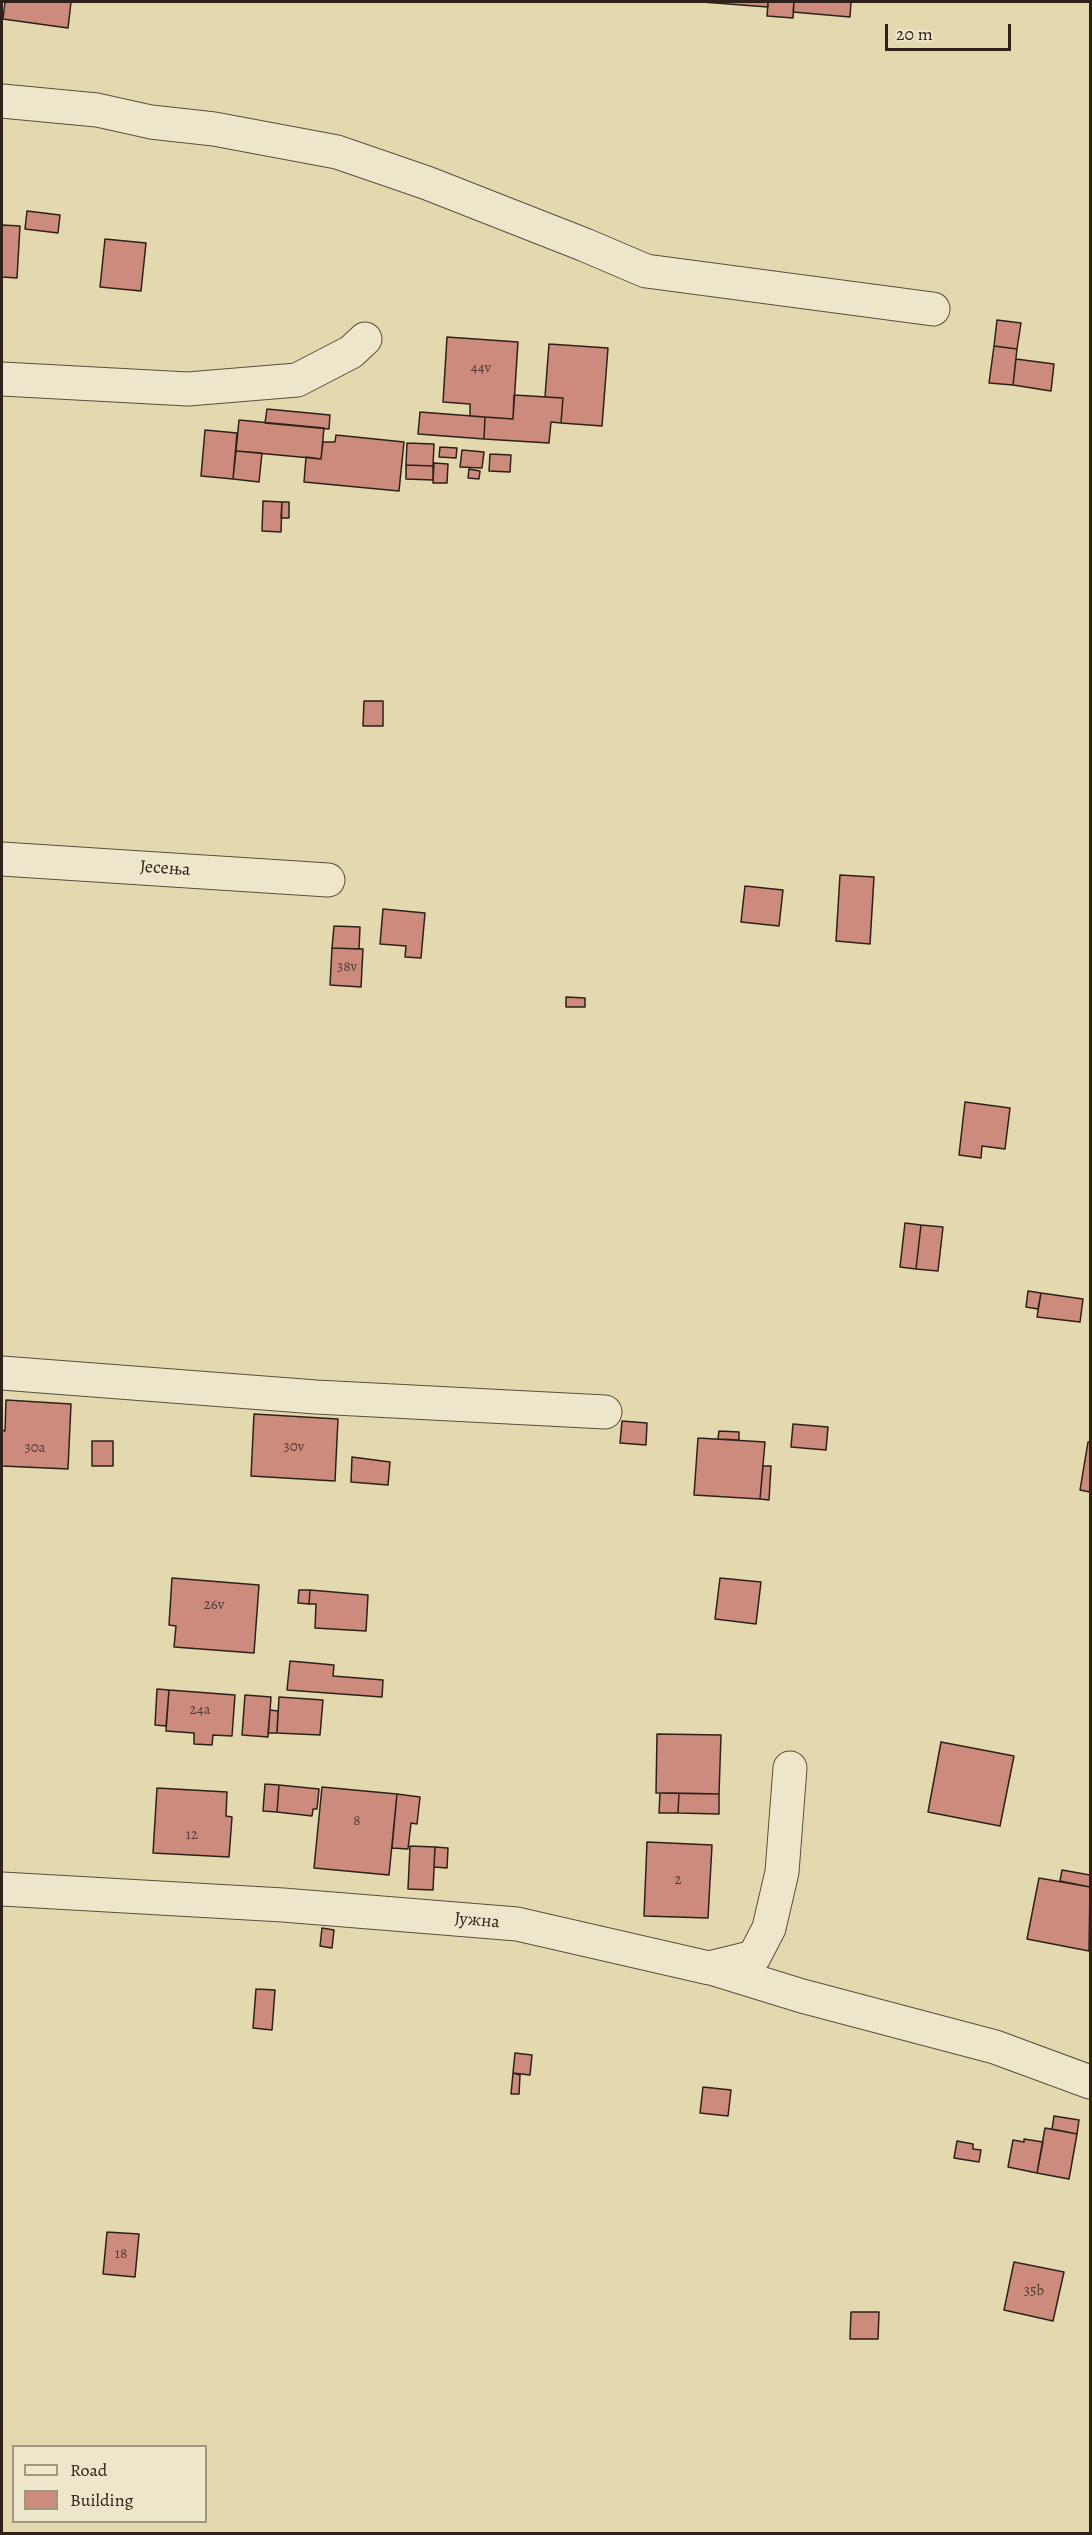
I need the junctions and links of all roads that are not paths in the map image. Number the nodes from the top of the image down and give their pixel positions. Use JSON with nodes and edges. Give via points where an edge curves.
{"nodes":[{"id":1,"x":2,"y":101,"type":"edge"},
{"id":2,"x":933,"y":309,"type":"dead end"},
{"id":3,"x":365,"y":339,"type":"dead end"},
{"id":4,"x":2,"y":379,"type":"edge"},
{"id":5,"x":2,"y":859,"type":"edge"},
{"id":6,"x":328,"y":879,"type":"dead end"},
{"id":7,"x":2,"y":1373,"type":"edge"},
{"id":8,"x":605,"y":1412,"type":"dead end"},
{"id":9,"x":790,"y":1768,"type":"dead end"},
{"id":10,"x":2,"y":1889,"type":"edge"},
{"id":11,"x":709,"y":1968,"type":"junction"},
{"id":12,"x":1090,"y":2082,"type":"edge"}],
"edges":[{"from":1,"to":2,"type":"street","via":[[97,110],[337,152],[427,183],[646,272]]},
{"from":3,"to":4,"type":"street","via":[[351,352],[297,380],[188,389]]},
{"from":5,"to":6,"type":"street","name":"Јесења"},
{"from":7,"to":8,"type":"street","via":[[304,1396]]},
{"from":9,"to":11,"type":"street","name":"Јужна","via":[[782,1872],[768,1928],[754,1957]]},
{"from":10,"to":11,"type":"street","name":"Јужна","via":[[283,1905],[517,1924]]},
{"from":11,"to":12,"type":"street","via":[[995,2047]]}]}
